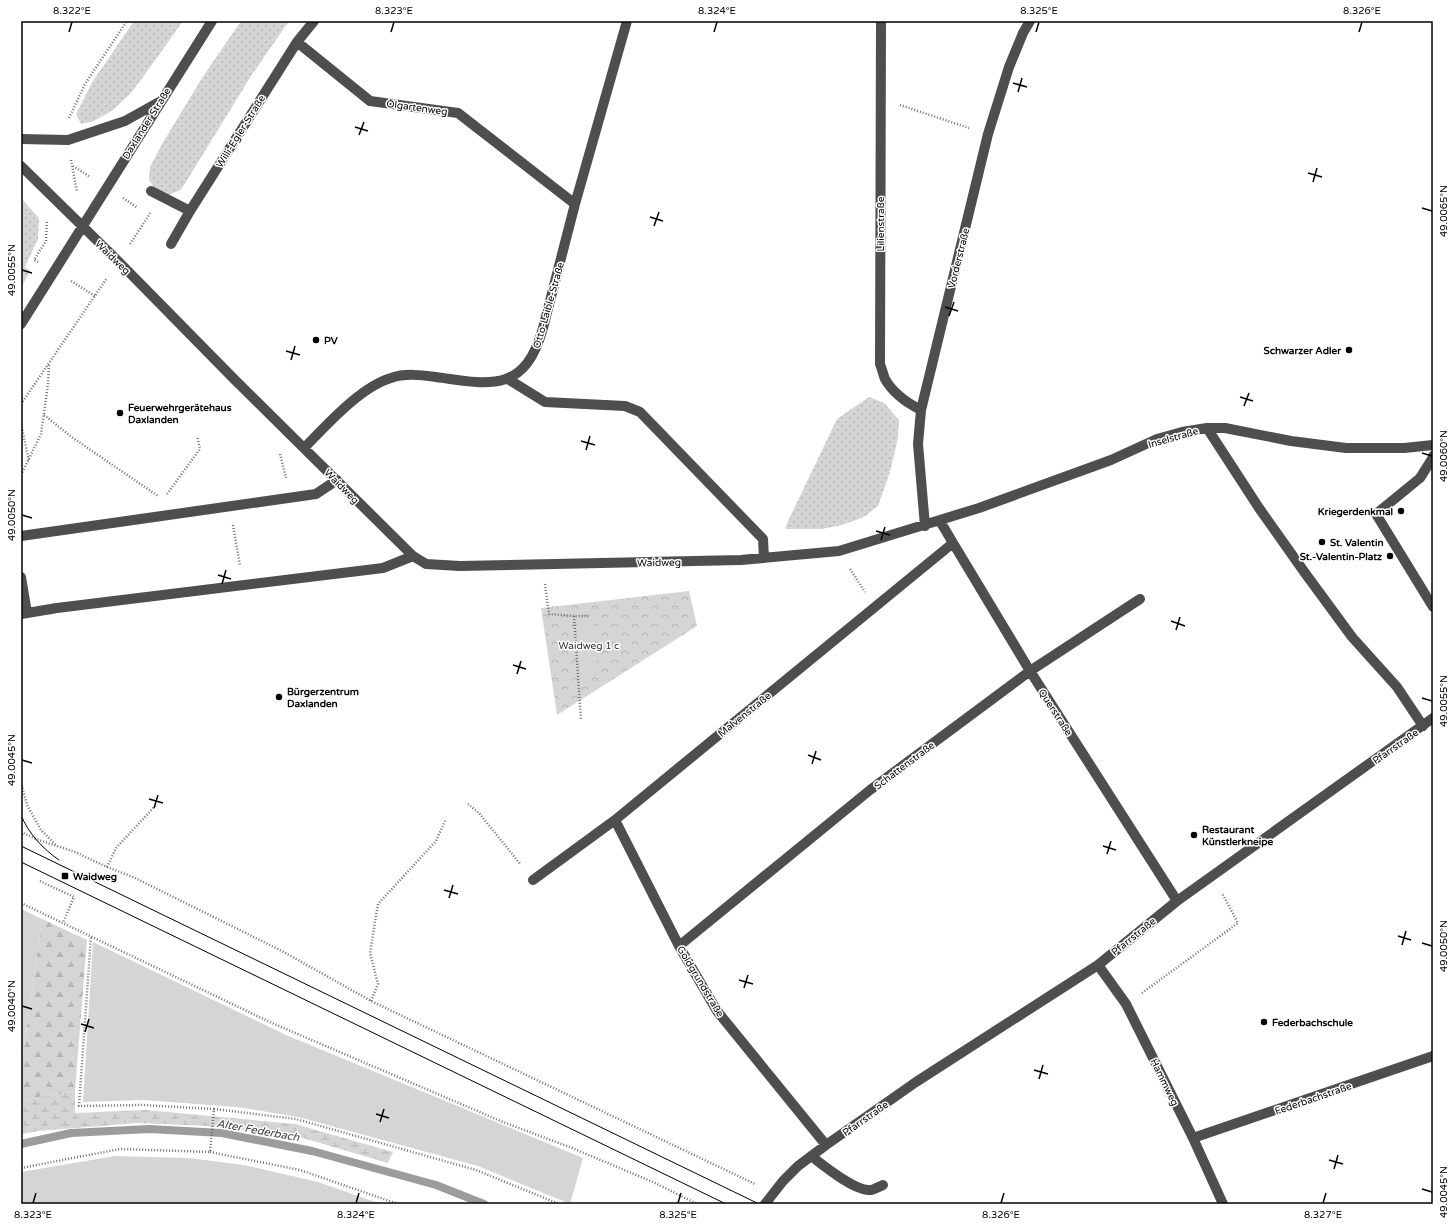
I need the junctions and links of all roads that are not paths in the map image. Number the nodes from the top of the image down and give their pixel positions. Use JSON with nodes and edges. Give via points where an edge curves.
{"nodes":[{"id":1,"x":212,"y":21,"type":"edge"},
{"id":2,"x":314,"y":21,"type":"edge"},
{"id":3,"x":627,"y":21,"type":"edge"},
{"id":4,"x":881,"y":21,"type":"edge"},
{"id":5,"x":1030,"y":21,"type":"edge"},
{"id":6,"x":297,"y":42,"type":"junction"},
{"id":7,"x":161,"y":101,"type":"junction"},
{"id":8,"x":21,"y":139,"type":"edge"},
{"id":9,"x":21,"y":166,"type":"edge"},
{"id":10,"x":151,"y":191,"type":"dead end"},
{"id":11,"x":575,"y":204,"type":"junction"},
{"id":12,"x":190,"y":211,"type":"junction"},
{"id":13,"x":82,"y":226,"type":"junction"},
{"id":14,"x":171,"y":244,"type":"dead end"},
{"id":15,"x":21,"y":324,"type":"edge"},
{"id":16,"x":508,"y":379,"type":"junction"},
{"id":17,"x":921,"y":410,"type":"junction"},
{"id":18,"x":1207,"y":428,"type":"junction"},
{"id":19,"x":1433,"y":445,"type":"edge"},
{"id":20,"x":304,"y":448,"type":"junction"},
{"id":21,"x":1433,"y":456,"type":"edge"},
{"id":22,"x":337,"y":480,"type":"junction"},
{"id":23,"x":940,"y":520,"type":"junction"},
{"id":24,"x":925,"y":526,"type":"junction"},
{"id":25,"x":21,"y":536,"type":"edge"},
{"id":26,"x":953,"y":543,"type":"junction"},
{"id":27,"x":413,"y":556,"type":"junction"},
{"id":28,"x":764,"y":558,"type":"junction"},
{"id":29,"x":21,"y":577,"type":"edge"},
{"id":30,"x":1140,"y":599,"type":"dead end"},
{"id":31,"x":1433,"y":607,"type":"edge"},
{"id":32,"x":24,"y":614,"type":"edge"},
{"id":33,"x":1030,"y":671,"type":"junction"},
{"id":34,"x":1433,"y":718,"type":"edge"},
{"id":35,"x":1423,"y":726,"type":"junction"},
{"id":36,"x":615,"y":820,"type":"junction"},
{"id":37,"x":533,"y":880,"type":"road end"},
{"id":38,"x":1177,"y":901,"type":"junction"},
{"id":39,"x":679,"y":946,"type":"junction"},
{"id":40,"x":1098,"y":965,"type":"junction"},
{"id":41,"x":1433,"y":1056,"type":"edge"},
{"id":42,"x":1193,"y":1138,"type":"junction"},
{"id":43,"x":826,"y":1145,"type":"junction"},
{"id":44,"x":811,"y":1156,"type":"junction"},
{"id":45,"x":883,"y":1185,"type":"dead end"},
{"id":46,"x":765,"y":1204,"type":"edge"},
{"id":47,"x":1223,"y":1204,"type":"edge"}],
"edges":[{"from":1,"to":7,"type":"street","name":"Daxlander Straße"},
{"from":2,"to":6,"type":"street","name":"Willi-Egler-Straße"},
{"from":3,"to":11,"type":"street","name":"Otto-Laible-Straße"},
{"from":4,"to":17,"type":"street","name":"Lilienstraße","via":[[880,364],[885,379],[896,393]]},
{"from":5,"to":17,"type":"street","name":"Vorderstraße","via":[[1009,67],[988,134]]},
{"from":6,"to":11,"type":"street","name":"Ölgartenweg","via":[[370,101],[458,113]]},
{"from":6,"to":12,"type":"street","name":"Willi-Egler-Straße"},
{"from":7,"to":8,"type":"street","via":[[125,121],[68,140]]},
{"from":7,"to":13,"type":"street","name":"Daxlander Straße"},
{"from":9,"to":13,"type":"street","name":"Waidweg"},
{"from":10,"to":12,"type":"street"},
{"from":11,"to":16,"type":"street","name":"Otto-Laible-Straße","via":[[539,343],[522,369]]},
{"from":12,"to":14,"type":"street","name":"Willi-Egler-Straße"},
{"from":13,"to":15,"type":"street","name":"Daxlander Straße"},
{"from":13,"to":20,"type":"street","name":"Waidweg"},
{"from":16,"to":20,"type":"street","name":"Otto-Laible-Straße","via":[[472,382],[408,375],[390,378],[375,385],[358,398]]},
{"from":16,"to":28,"type":"street","via":[[545,402],[625,406],[640,412],[763,539]]},
{"from":17,"to":24,"type":"street","name":"Vorderstraße","via":[[918,444]]},
{"from":18,"to":19,"type":"street","name":"Inselstraße","via":[[1225,428],[1291,441],[1346,448]]},
{"from":18,"to":23,"type":"street","name":"Inselstraße","via":[[1158,439],[1111,460]]},
{"from":18,"to":35,"type":"street","via":[[1305,573],[1352,637],[1398,687]]},
{"from":20,"to":22,"type":"street","name":"Waidweg"},
{"from":21,"to":31,"type":"street","via":[[1420,478],[1376,514]]},
{"from":22,"to":25,"type":"street","via":[[316,494]]},
{"from":22,"to":27,"type":"street","name":"Waidweg"},
{"from":23,"to":24,"type":"street","name":"Inselstraße"},
{"from":23,"to":26,"type":"street","name":"Querstraße"},
{"from":24,"to":28,"type":"street","name":"Waidweg","via":[[839,551]]},
{"from":26,"to":33,"type":"street","name":"Querstraße"},
{"from":26,"to":36,"type":"street","name":"Malvenstraße"},
{"from":27,"to":28,"type":"street","name":"Waidweg","via":[[426,564],[441,565],[542,565]]},
{"from":27,"to":32,"type":"street","via":[[383,568]]},
{"from":29,"to":32,"type":"street"},
{"from":30,"to":33,"type":"street","name":"Schattenstraße"},
{"from":33,"to":38,"type":"street","name":"Querstraße"},
{"from":33,"to":39,"type":"street","name":"Schattenstraße","via":[[870,790]]},
{"from":34,"to":35,"type":"street","name":"Pfarrstraße"},
{"from":35,"to":38,"type":"street","name":"Pfarrstraße"},
{"from":36,"to":37,"type":"street","name":"Malvenstraße"},
{"from":36,"to":39,"type":"street","name":"Goldgrundstraße"},
{"from":38,"to":40,"type":"street","name":"Pfarrstraße"},
{"from":39,"to":43,"type":"street","name":"Goldgrundstraße","via":[[717,1011]]},
{"from":40,"to":42,"type":"street","name":"Hammweg","via":[[1126,1004]]},
{"from":40,"to":43,"type":"street","name":"Pfarrstraße","via":[[916,1082]]},
{"from":41,"to":42,"type":"street","name":"Federbachstraße"},
{"from":42,"to":47,"type":"street","name":"Hammweg"},
{"from":43,"to":44,"type":"street","name":"Pfarrstraße"},
{"from":44,"to":45,"type":"street","via":[[858,1188],[870,1191]]},
{"from":44,"to":46,"type":"street","name":"Pfarrstraße","via":[[783,1181]]}]}
